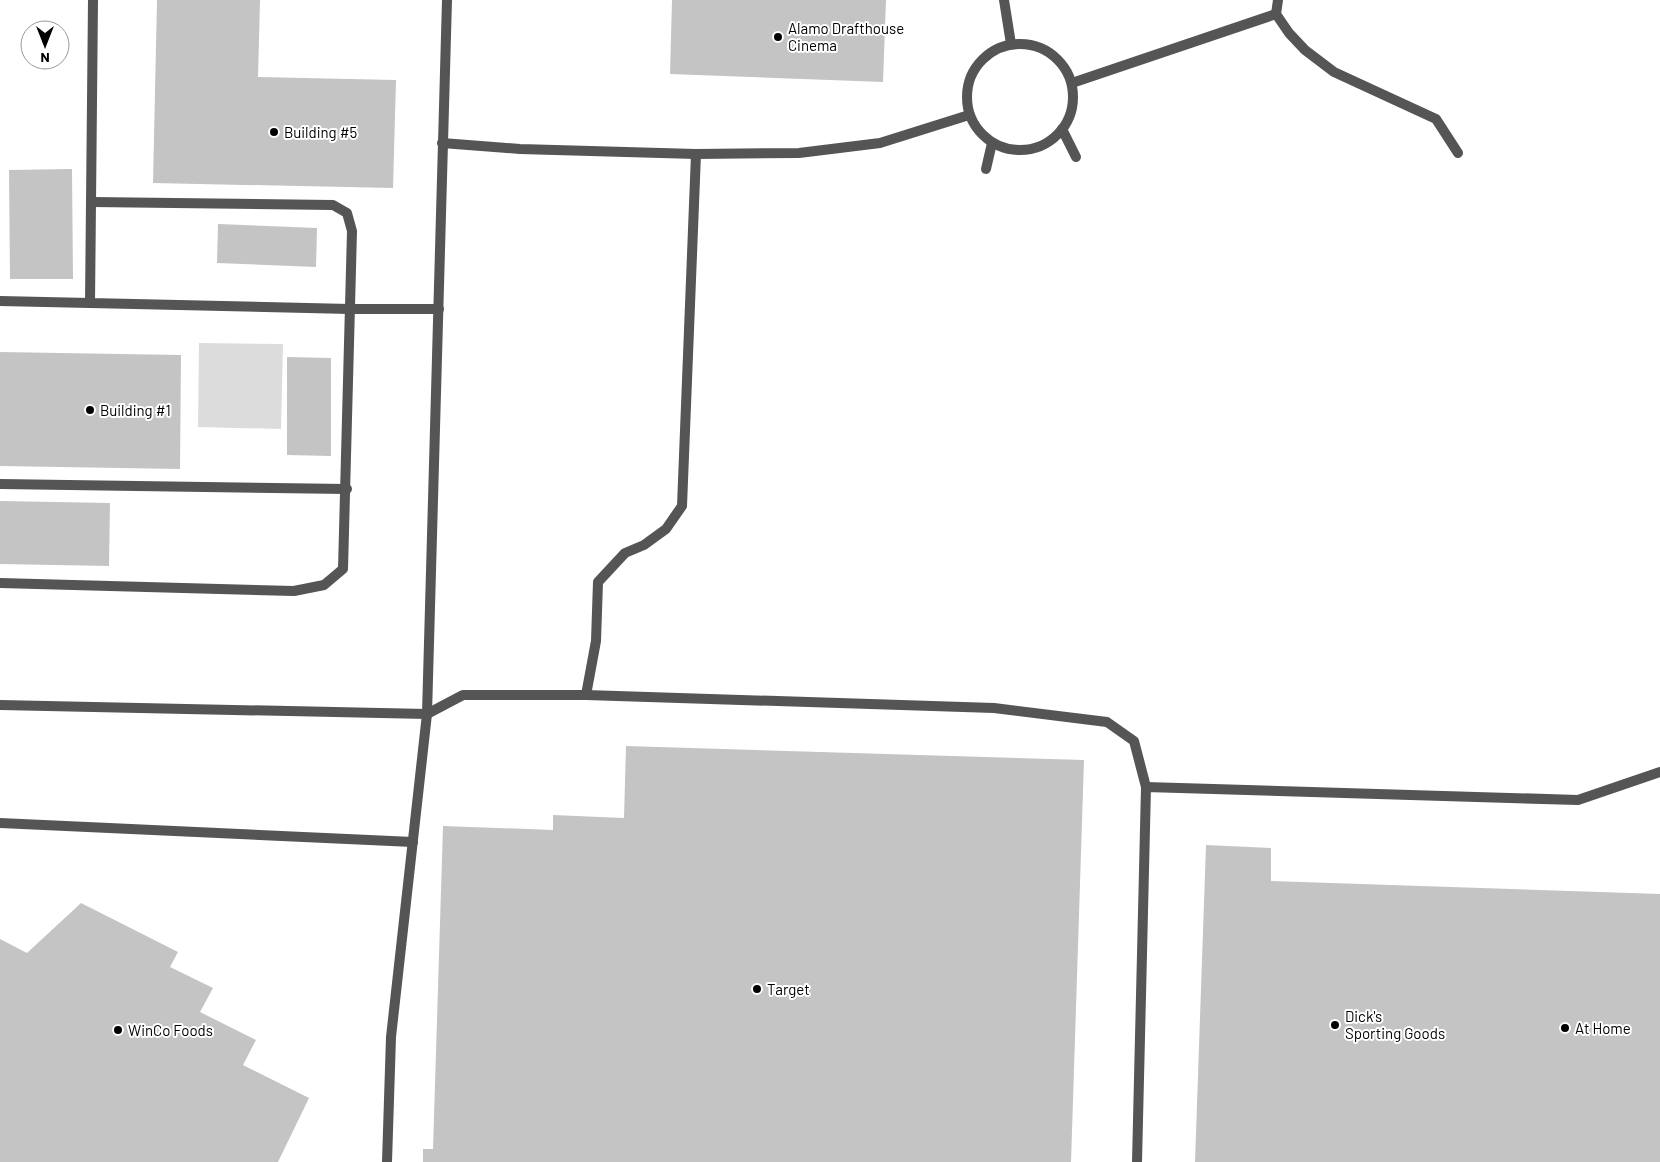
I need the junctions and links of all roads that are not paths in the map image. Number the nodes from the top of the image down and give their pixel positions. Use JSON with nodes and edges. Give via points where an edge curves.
{"nodes":[{"id":1,"x":93,"y":0,"type":"edge"},
{"id":2,"x":447,"y":0,"type":"edge"},
{"id":3,"x":1004,"y":0,"type":"edge"},
{"id":4,"x":1278,"y":0,"type":"edge"},
{"id":5,"x":1276,"y":14,"type":"junction"},
{"id":6,"x":1011,"y":44,"type":"junction"},
{"id":7,"x":1072,"y":83,"type":"junction"},
{"id":8,"x":969,"y":115,"type":"junction"},
{"id":9,"x":1062,"y":129,"type":"junction"},
{"id":10,"x":442,"y":143,"type":"junction"},
{"id":11,"x":992,"y":143,"type":"junction"},
{"id":12,"x":1458,"y":153,"type":"dead end"},
{"id":13,"x":696,"y":154,"type":"junction"},
{"id":14,"x":1076,"y":157,"type":"dead end"},
{"id":15,"x":986,"y":169,"type":"dead end"},
{"id":16,"x":92,"y":202,"type":"junction"},
{"id":17,"x":0,"y":301,"type":"edge"},
{"id":18,"x":90,"y":302,"type":"junction"},
{"id":19,"x":439,"y":309,"type":"junction"},
{"id":20,"x":350,"y":310,"type":"junction"},
{"id":21,"x":0,"y":484,"type":"edge"},
{"id":22,"x":346,"y":489,"type":"junction"},
{"id":23,"x":0,"y":583,"type":"edge"},
{"id":24,"x":586,"y":695,"type":"junction"},
{"id":25,"x":0,"y":705,"type":"edge"},
{"id":26,"x":427,"y":714,"type":"junction"},
{"id":27,"x":1660,"y":772,"type":"edge"},
{"id":28,"x":1146,"y":788,"type":"junction"},
{"id":29,"x":0,"y":823,"type":"edge"},
{"id":30,"x":413,"y":842,"type":"junction"},
{"id":31,"x":387,"y":1162,"type":"edge"},
{"id":32,"x":1137,"y":1162,"type":"edge"}],
"edges":[{"from":1,"to":16,"type":"street"},
{"from":2,"to":10,"type":"street"},
{"from":3,"to":6,"type":"street"},
{"from":4,"to":5,"type":"street"},
{"from":5,"to":7,"type":"street"},
{"from":5,"to":12,"type":"street","via":[[1305,50],[1334,72],[1436,119]]},
{"from":6,"to":7,"type":"street","via":[[1028,44],[1056,57]]},
{"from":6,"to":8,"type":"street","via":[[997,48],[974,69],[966,92]]},
{"from":7,"to":9,"type":"street","via":[[1073,100],[1069,118]]},
{"from":8,"to":11,"type":"street","via":[[978,131]]},
{"from":8,"to":13,"type":"street","via":[[880,143],[799,153]]},
{"from":9,"to":11,"type":"street","via":[[1044,145],[1027,150],[1009,150]]},
{"from":9,"to":14,"type":"street"},
{"from":10,"to":13,"type":"street","via":[[520,149]]},
{"from":10,"to":19,"type":"street"},
{"from":11,"to":15,"type":"street"},
{"from":13,"to":24,"type":"street","via":[[682,506],[666,529],[644,545],[625,553],[598,582],[596,641]]},
{"from":16,"to":18,"type":"street"},
{"from":16,"to":20,"type":"street","via":[[333,205],[346,213],[352,230]]},
{"from":17,"to":18,"type":"street"},
{"from":18,"to":20,"type":"street"},
{"from":19,"to":20,"type":"street"},
{"from":19,"to":26,"type":"street"},
{"from":20,"to":22,"type":"street"},
{"from":21,"to":22,"type":"street"},
{"from":22,"to":23,"type":"street","via":[[343,569],[324,585],[294,591]]},
{"from":24,"to":26,"type":"street","via":[[463,695]]},
{"from":24,"to":28,"type":"street","via":[[994,708],[1107,722],[1134,741]]},
{"from":25,"to":26,"type":"street"},
{"from":26,"to":30,"type":"street"},
{"from":27,"to":28,"type":"street","via":[[1578,800]]},
{"from":28,"to":32,"type":"street"},
{"from":29,"to":30,"type":"street"},
{"from":30,"to":31,"type":"street","via":[[391,1037]]}]}
